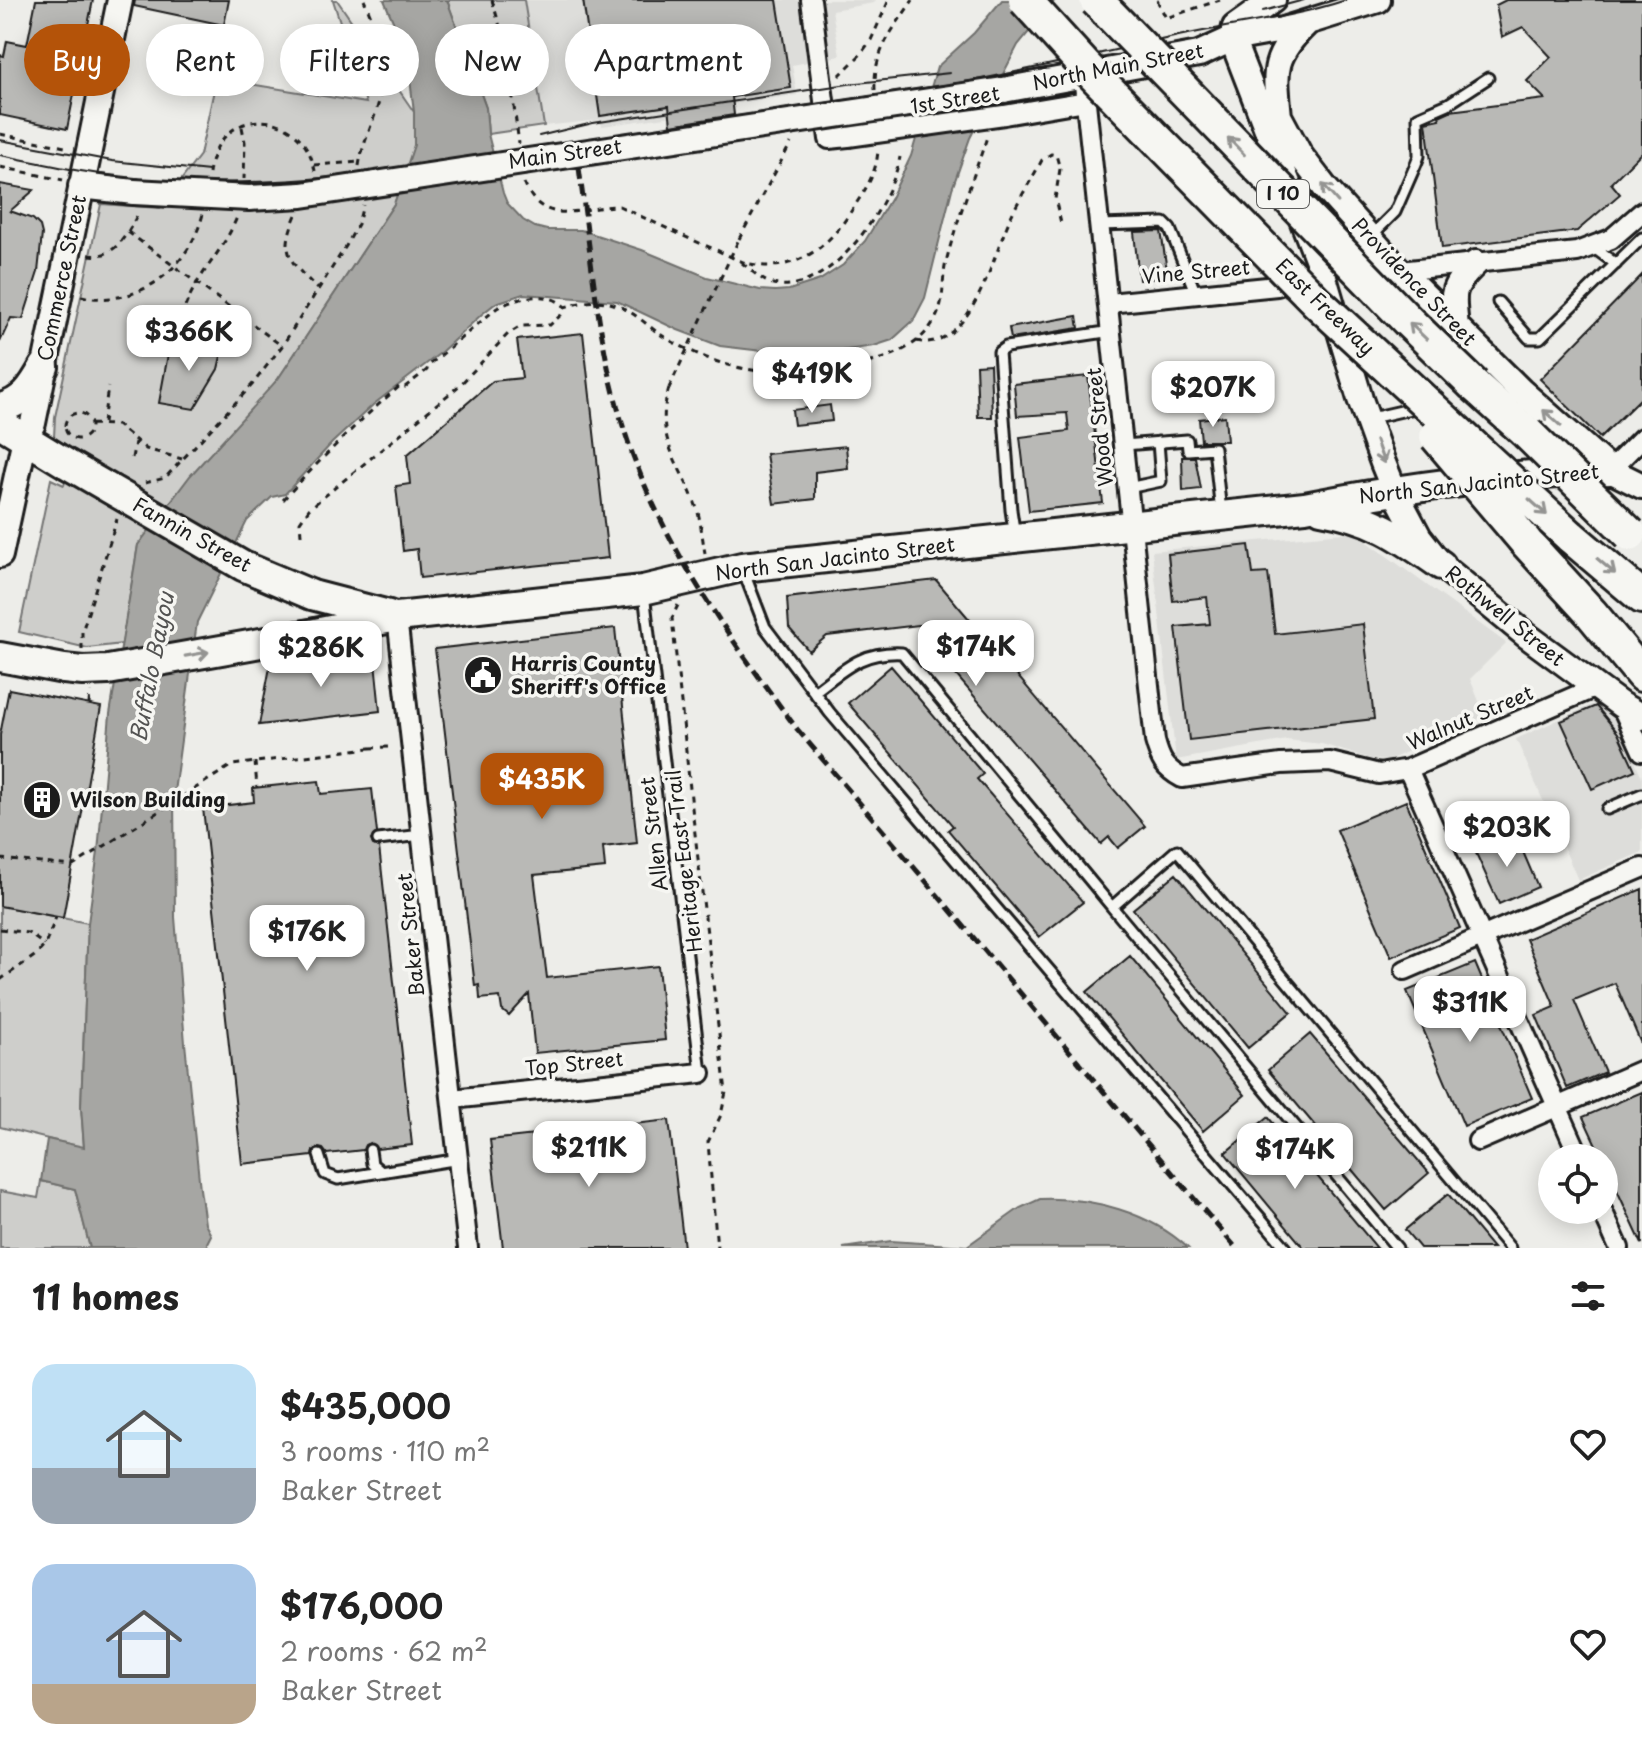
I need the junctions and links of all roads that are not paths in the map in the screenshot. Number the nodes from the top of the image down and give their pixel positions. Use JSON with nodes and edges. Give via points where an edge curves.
{"nodes":[{"id":1,"x":120,"y":0,"type":"edge"},
{"id":2,"x":811,"y":0,"type":"edge"},
{"id":3,"x":1025,"y":0,"type":"edge"},
{"id":4,"x":1096,"y":0,"type":"edge"},
{"id":5,"x":1273,"y":0,"type":"edge"},
{"id":6,"x":1378,"y":0,"type":"edge"},
{"id":7,"x":1308,"y":22,"type":"junction"},
{"id":8,"x":1232,"y":39,"type":"junction"},
{"id":9,"x":1083,"y":75,"type":"junction"},
{"id":10,"x":1488,"y":78,"type":"dead end"},
{"id":11,"x":1003,"y":90,"type":"joint"},
{"id":12,"x":1086,"y":101,"type":"junction"},
{"id":13,"x":1279,"y":117,"type":"junction"},
{"id":14,"x":78,"y":154,"type":"junction"},
{"id":15,"x":73,"y":183,"type":"junction"},
{"id":16,"x":133,"y":198,"type":"junction"},
{"id":17,"x":1642,"y":212,"type":"edge"},
{"id":18,"x":1100,"y":225,"type":"junction"},
{"id":19,"x":1370,"y":238,"type":"junction"},
{"id":20,"x":1642,"y":238,"type":"edge"},
{"id":21,"x":1594,"y":248,"type":"junction"},
{"id":22,"x":1476,"y":263,"type":"junction"},
{"id":23,"x":1616,"y":264,"type":"junction"},
{"id":24,"x":1400,"y":271,"type":"junction"},
{"id":25,"x":1320,"y":286,"type":"junction"},
{"id":26,"x":1196,"y":294,"type":"junction"},
{"id":27,"x":1498,"y":302,"type":"dead end"},
{"id":28,"x":1109,"y":303,"type":"junction"},
{"id":29,"x":1456,"y":326,"type":"junction"},
{"id":30,"x":1112,"y":331,"type":"junction"},
{"id":31,"x":44,"y":367,"type":"junction"},
{"id":32,"x":1421,"y":406,"type":"dead end"},
{"id":33,"x":0,"y":408,"type":"edge"},
{"id":34,"x":1367,"y":419,"type":"junction"},
{"id":35,"x":0,"y":423,"type":"edge"},
{"id":36,"x":25,"y":438,"type":"junction"},
{"id":37,"x":1642,"y":438,"type":"edge"},
{"id":38,"x":1158,"y":442,"type":"junction"},
{"id":39,"x":1124,"y":445,"type":"junction"},
{"id":40,"x":1610,"y":470,"type":"junction"},
{"id":41,"x":1642,"y":486,"type":"edge"},
{"id":42,"x":1128,"y":488,"type":"junction"},
{"id":43,"x":1394,"y":490,"type":"junction"},
{"id":44,"x":1339,"y":506,"type":"junction"},
{"id":45,"x":1221,"y":516,"type":"junction"},
{"id":46,"x":1133,"y":525,"type":"junction"},
{"id":47,"x":1638,"y":531,"type":"edge"},
{"id":48,"x":1016,"y":536,"type":"junction"},
{"id":49,"x":0,"y":555,"type":"edge"},
{"id":50,"x":1441,"y":565,"type":"junction"},
{"id":51,"x":742,"y":567,"type":"junction"},
{"id":52,"x":643,"y":590,"type":"junction"},
{"id":53,"x":1642,"y":597,"type":"edge"},
{"id":54,"x":397,"y":617,"type":"junction"},
{"id":55,"x":0,"y":657,"type":"edge"},
{"id":56,"x":1642,"y":675,"type":"edge"},
{"id":57,"x":1596,"y":687,"type":"junction"},
{"id":58,"x":814,"y":692,"type":"junction"},
{"id":59,"x":1632,"y":711,"type":"edge"},
{"id":60,"x":1642,"y":751,"type":"edge"},
{"id":61,"x":1408,"y":769,"type":"junction"},
{"id":62,"x":1169,"y":771,"type":"joint"},
{"id":63,"x":1642,"y":794,"type":"edge"},
{"id":64,"x":1607,"y":809,"type":"dead end"},
{"id":65,"x":422,"y":835,"type":"junction"},
{"id":66,"x":378,"y":840,"type":"dead end"},
{"id":67,"x":1642,"y":868,"type":"edge"},
{"id":68,"x":1112,"y":907,"type":"junction"},
{"id":69,"x":1484,"y":936,"type":"junction"},
{"id":70,"x":1405,"y":970,"type":"dead end"},
{"id":71,"x":1642,"y":1070,"type":"edge"},
{"id":72,"x":701,"y":1073,"type":"joint"},
{"id":73,"x":452,"y":1099,"type":"junction"},
{"id":74,"x":1558,"y":1106,"type":"junction"},
{"id":75,"x":1478,"y":1141,"type":"dead end"},
{"id":76,"x":1574,"y":1144,"type":"edge"},
{"id":77,"x":370,"y":1150,"type":"dead end"},
{"id":78,"x":319,"y":1155,"type":"dead end"},
{"id":79,"x":459,"y":1159,"type":"junction"},
{"id":80,"x":379,"y":1170,"type":"junction"},
{"id":81,"x":1608,"y":1224,"type":"edge"},
{"id":82,"x":468,"y":1248,"type":"edge"},
{"id":83,"x":1286,"y":1248,"type":"edge"},
{"id":84,"x":1397,"y":1248,"type":"edge"},
{"id":85,"x":1510,"y":1248,"type":"edge"},
{"id":86,"x":1619,"y":1248,"type":"edge"}],
"edges":[{"from":1,"to":14,"type":"main road","name":"Commerce Street"},
{"from":2,"to":12,"type":"street","name":"1st Street","bridge":true,"via":[[839,138]]},
{"from":3,"to":25,"type":"highway","name":"East Freeway","number":"I 10","bridge":true,"via":[[1086,67]]},
{"from":47,"to":4,"type":"highway","number":"I 10","one_way":true,"bridge":true,"via":[[1408,321]]},
{"from":5,"to":8,"type":"main road","name":"North Main Street","via":[[1235,27]]},
{"from":6,"to":7,"type":"main road","name":"North Main Street"},
{"from":7,"to":8,"type":"main road","name":"North Main Street"},
{"from":7,"to":13,"type":"main road","via":[[1281,53],[1276,74]]},
{"from":8,"to":9,"type":"main road","name":"North Main Street","via":[[1199,54]]},
{"from":8,"to":13,"type":"main road","name":"Providence Street","via":[[1255,57]]},
{"from":8,"to":25,"type":"main road","name":"Rothwell Street"},
{"from":9,"to":11,"type":"main road","name":"North Main Street"},
{"from":9,"to":12,"type":"street","name":"Wood Street"},
{"from":10,"to":19,"type":"lane","via":[[1418,117],[1416,164],[1395,212]]},
{"from":11,"to":16,"type":"main road","name":"Main Street","bridge":true,"via":[[302,195]]},
{"from":12,"to":18,"type":"street","name":"Wood Street"},
{"from":19,"to":13,"type":"main road","name":"Providence Street","one_way":true,"via":[[1300,155]]},
{"from":14,"to":15,"type":"main road","name":"Commerce Street"},
{"from":14,"to":16,"type":"main road"},
{"from":15,"to":16,"type":"main road","name":"Main Street"},
{"from":15,"to":31,"type":"main road","name":"Commerce Street","via":[[68,252]]},
{"from":17,"to":21,"type":"street"},
{"from":18,"to":26,"type":"lane","via":[[1164,223]]},
{"from":18,"to":28,"type":"street","name":"Wood Street"},
{"from":19,"to":24,"type":"main road","name":"Providence Street"},
{"from":19,"to":25,"type":"street","name":"Vine Street"},
{"from":20,"to":23,"type":"lane"},
{"from":21,"to":22,"type":"street"},
{"from":21,"to":23,"type":"lane"},
{"from":22,"to":24,"type":"street"},
{"from":22,"to":29,"type":"main road","via":[[1452,294]]},
{"from":23,"to":27,"type":"lane","via":[[1540,338],[1529,338]]},
{"from":24,"to":29,"type":"main road","name":"Providence Street"},
{"from":25,"to":26,"type":"street","name":"Vine Street"},
{"from":25,"to":34,"type":"main road","name":"Rothwell Street"},
{"from":25,"to":53,"type":"highway","name":"East Freeway","number":"I 10","one_way":true,"bridge":true,"via":[[1570,536]]},
{"from":25,"to":56,"type":"highway","bridge":true,"via":[[1525,541]]},
{"from":26,"to":28,"type":"street","name":"Vine Street"},
{"from":28,"to":30,"type":"street","name":"Wood Street"},
{"from":40,"to":29,"type":"main road","name":"Providence Street","one_way":true},
{"from":30,"to":39,"type":"street","name":"Wood Street"},
{"from":30,"to":48,"type":"lane","via":[[999,352]]},
{"from":31,"to":33,"type":"main road","via":[[22,400]]},
{"from":31,"to":36,"type":"main road","name":"Commerce Street"},
{"from":32,"to":34,"type":"lane"},
{"from":34,"to":43,"type":"main road","name":"Rothwell Street","one_way":true},
{"from":35,"to":36,"type":"main road","name":"Fannin Street"},
{"from":36,"to":49,"type":"main road","name":"Commerce Street"},
{"from":36,"to":54,"type":"main road","name":"Fannin Street","bridge":true,"via":[[243,566],[312,595]]},
{"from":37,"to":40,"type":"street"},
{"from":38,"to":39,"type":"lane"},
{"from":38,"to":42,"type":"lane","via":[[1161,481]]},
{"from":38,"to":45,"type":"lane","via":[[1187,440],[1188,450],[1214,448]]},
{"from":39,"to":42,"type":"street","name":"Wood Street"},
{"from":40,"to":41,"type":"main road","name":"Providence Street"},
{"from":40,"to":43,"type":"main road","name":"North San Jacinto Street"},
{"from":42,"to":46,"type":"street","name":"Wood Street"},
{"from":43,"to":44,"type":"main road","name":"North San Jacinto Street"},
{"from":43,"to":50,"type":"main road","name":"Rothwell Street"},
{"from":44,"to":45,"type":"main road","name":"North San Jacinto Street"},
{"from":44,"to":50,"type":"main road","via":[[1386,527]]},
{"from":45,"to":46,"type":"main road","name":"North San Jacinto Street"},
{"from":46,"to":48,"type":"main road","name":"North San Jacinto Street"},
{"from":46,"to":62,"type":"street","name":"Wood Street","via":[[1155,741],[1160,762]]},
{"from":48,"to":51,"type":"main road","name":"North San Jacinto Street"},
{"from":50,"to":57,"type":"main road","name":"Rothwell Street"},
{"from":51,"to":52,"type":"main road","name":"North San Jacinto Street"},
{"from":51,"to":58,"type":"lane","via":[[765,627]]},
{"from":52,"to":54,"type":"main road","name":"North San Jacinto Street"},
{"from":52,"to":72,"type":"lane","name":"Allen Street"},
{"from":55,"to":54,"type":"main road","name":"North San Jacinto Street","one_way":true,"bridge":true,"via":[[108,670]]},
{"from":54,"to":65,"type":"street","name":"Baker Street"},
{"from":57,"to":59,"type":"main road","name":"Rothwell Street"},
{"from":57,"to":61,"type":"street","name":"Walnut Street"},
{"from":58,"to":68,"type":"lane","via":[[878,652],[902,653]]},
{"from":58,"to":83,"type":"lane"},
{"from":59,"to":60,"type":"street"},
{"from":61,"to":62,"type":"street","name":"Walnut Street","via":[[1379,774],[1330,762],[1182,778]]},
{"from":61,"to":69,"type":"street"},
{"from":63,"to":64,"type":"lane"},
{"from":65,"to":66,"type":"lane"},
{"from":65,"to":73,"type":"street","name":"Baker Street"},
{"from":67,"to":69,"type":"street"},
{"from":68,"to":84,"type":"lane"},
{"from":68,"to":85,"type":"lane","via":[[1177,850]]},
{"from":69,"to":70,"type":"street"},
{"from":69,"to":74,"type":"street"},
{"from":71,"to":74,"type":"street"},
{"from":72,"to":73,"type":"street","name":"Top Street"},
{"from":73,"to":79,"type":"street","name":"Baker Street"},
{"from":74,"to":75,"type":"street"},
{"from":74,"to":76,"type":"street"},
{"from":77,"to":80,"type":"lane"},
{"from":78,"to":80,"type":"lane","via":[[325,1174],[338,1179]]},
{"from":79,"to":80,"type":"lane"},
{"from":79,"to":82,"type":"street","name":"Baker Street"},
{"from":81,"to":86,"type":"street"}]}
